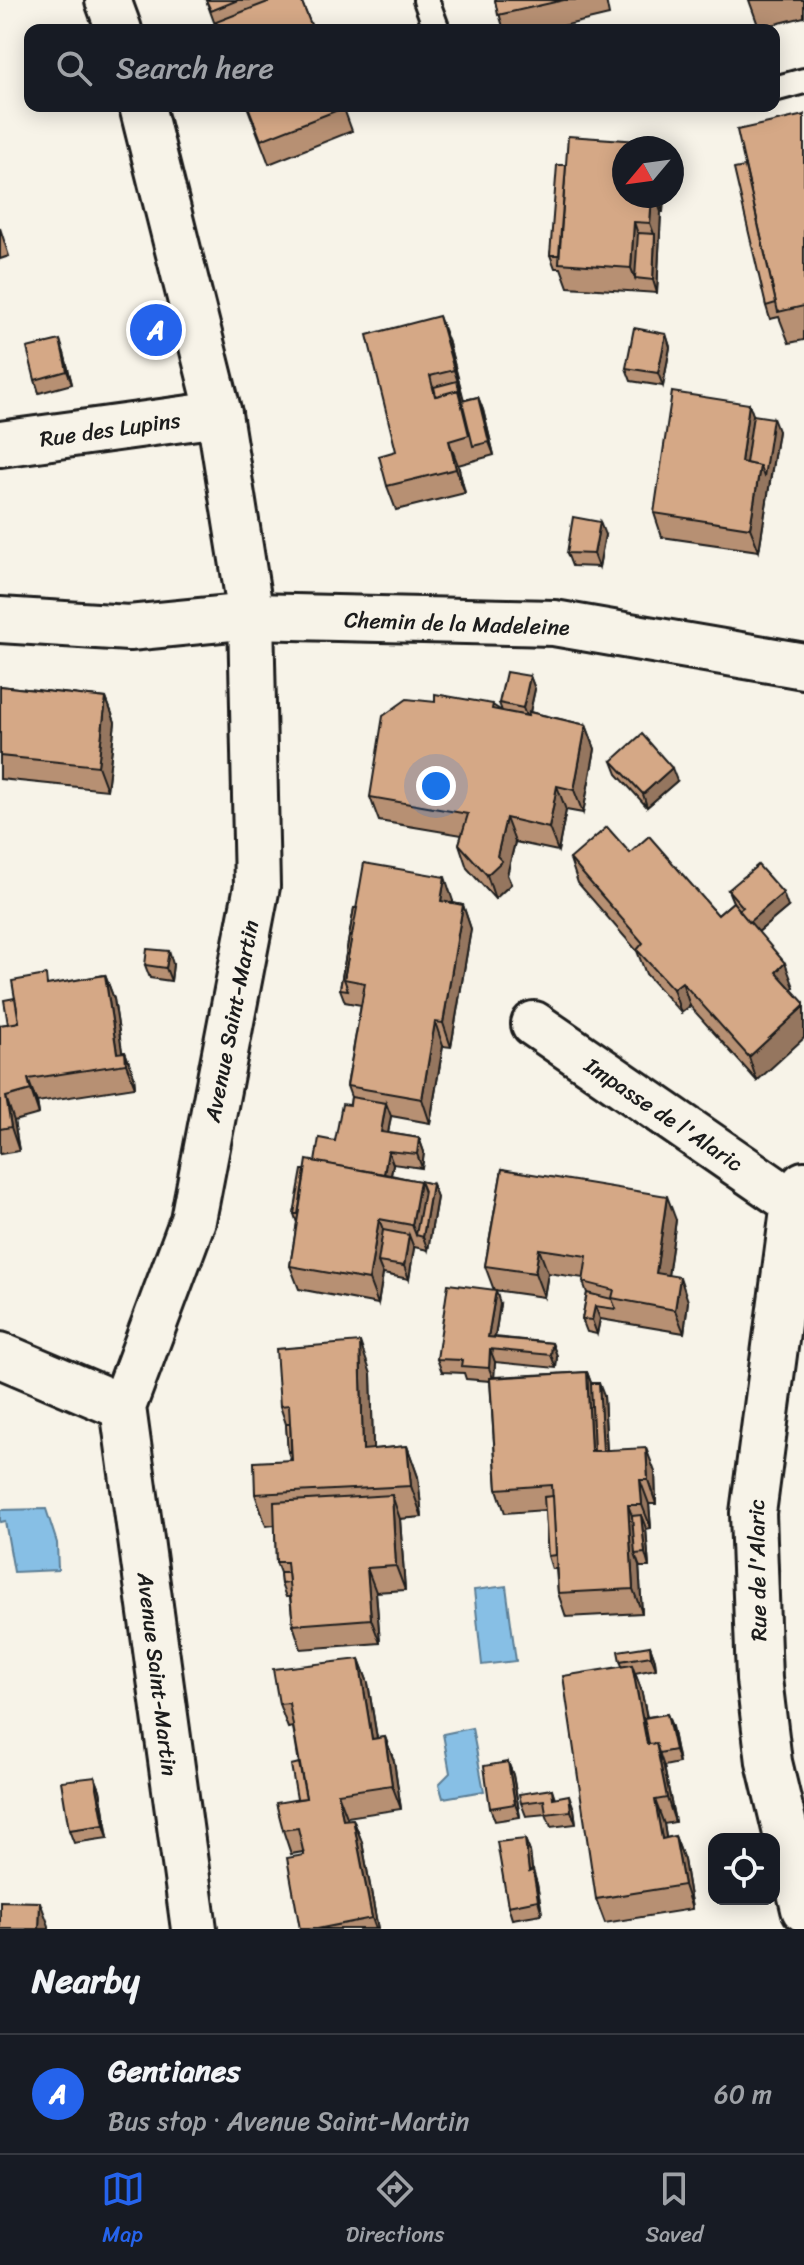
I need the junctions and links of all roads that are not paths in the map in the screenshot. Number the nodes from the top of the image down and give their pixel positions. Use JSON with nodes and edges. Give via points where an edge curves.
{"nodes":[{"id":1,"x":108,"y":0,"type":"edge"},
{"id":2,"x":426,"y":0,"type":"edge"},
{"id":3,"x":117,"y":24,"type":"edge"},
{"id":4,"x":435,"y":24,"type":"edge"},
{"id":5,"x":804,"y":81,"type":"edge"},
{"id":6,"x":780,"y":87,"type":"edge"},
{"id":7,"x":144,"y":112,"type":"edge"},
{"id":8,"x":219,"y":414,"type":"junction"},
{"id":9,"x":0,"y":444,"type":"edge"},
{"id":10,"x":251,"y":616,"type":"junction"},
{"id":11,"x":0,"y":620,"type":"edge"},
{"id":12,"x":804,"y":666,"type":"edge"},
{"id":13,"x":534,"y":1024,"type":"dead end"},
{"id":14,"x":799,"y":1194,"type":"edge"},
{"id":15,"x":0,"y":1355,"type":"edge"},
{"id":16,"x":123,"y":1407,"type":"junction"},
{"id":17,"x":804,"y":1909,"type":"edge"},
{"id":18,"x":194,"y":1929,"type":"edge"}],
"edges":[{"from":1,"to":3,"type":"street"},
{"from":2,"to":4,"type":"lane"},
{"from":5,"to":6,"type":"lane"},
{"from":7,"to":8,"type":"street","name":"Avenue Saint-Martin"},
{"from":8,"to":9,"type":"street","name":"Rue des Lupins"},
{"from":8,"to":10,"type":"street","name":"Avenue Saint-Martin"},
{"from":10,"to":11,"type":"street","via":[[129,628]]},
{"from":10,"to":12,"type":"street","name":"Chemin de la Madeleine","via":[[554,623]]},
{"from":10,"to":16,"type":"street","name":"Avenue Saint-Martin","via":[[257,886],[193,1220]]},
{"from":13,"to":14,"type":"street","name":"Impasse de l'Alaric"},
{"from":14,"to":17,"type":"street","name":"Rue de l'Alaric","via":[[753,1513],[759,1679],[768,1748]]},
{"from":15,"to":16,"type":"street"},
{"from":16,"to":18,"type":"street","name":"Avenue Saint-Martin"}]}
